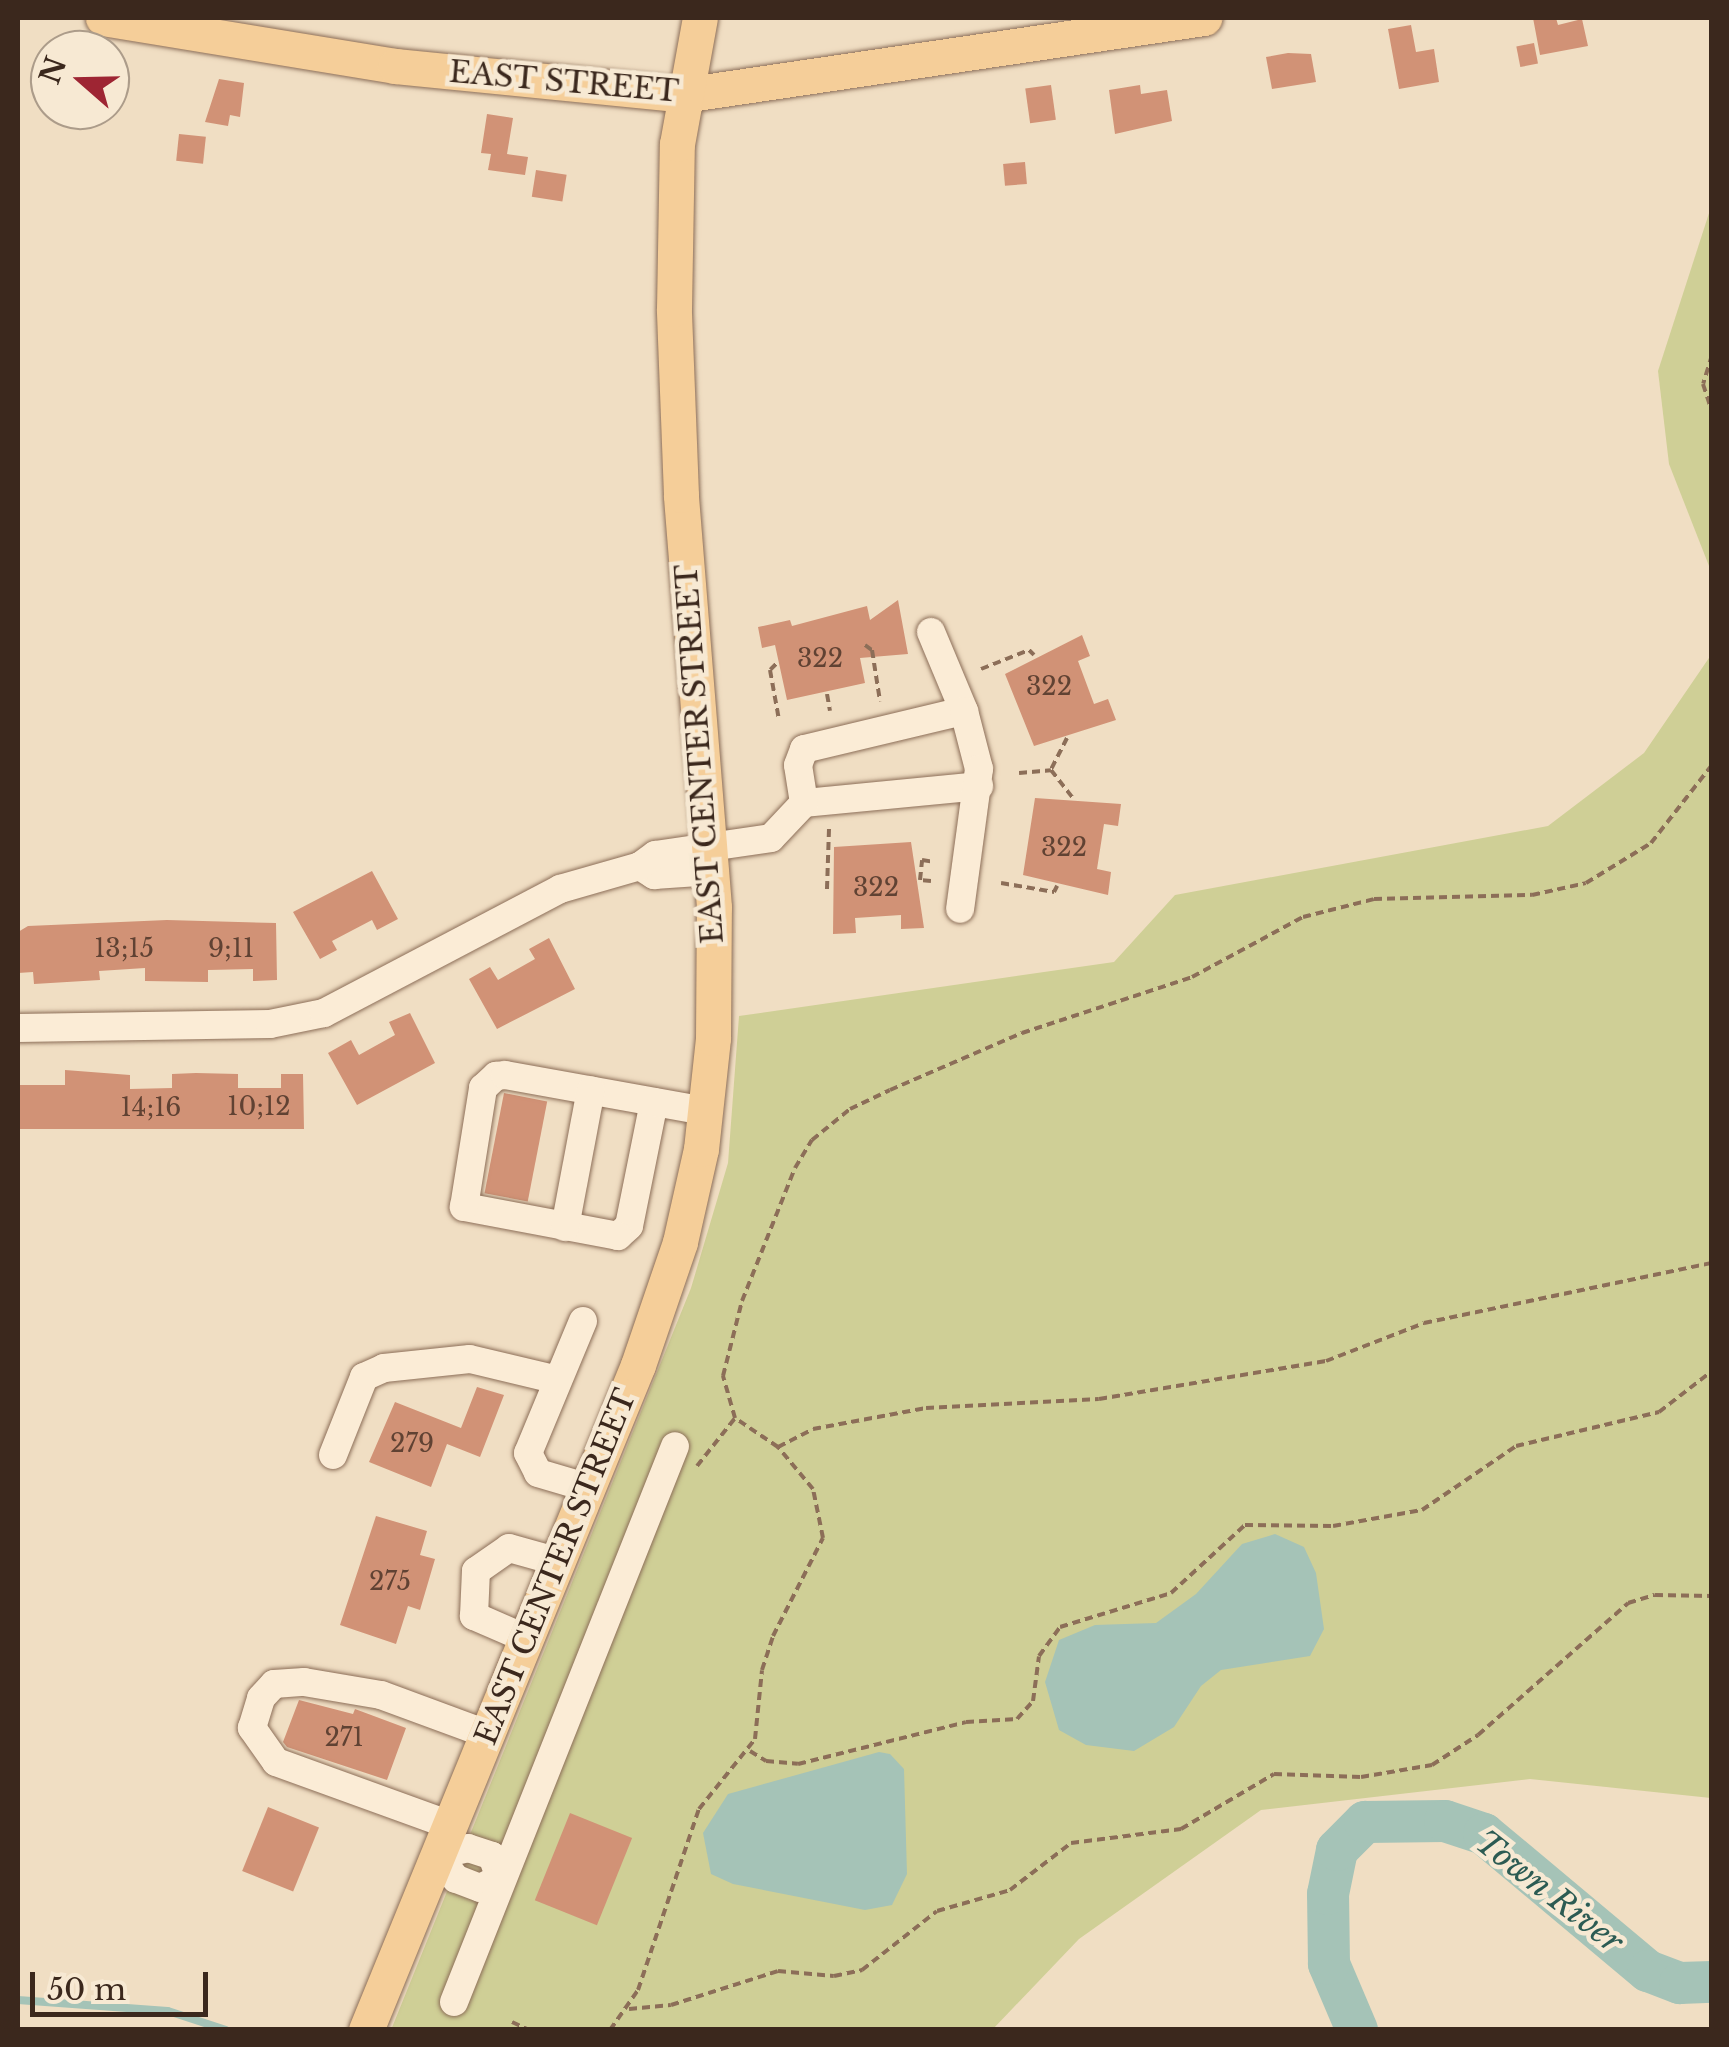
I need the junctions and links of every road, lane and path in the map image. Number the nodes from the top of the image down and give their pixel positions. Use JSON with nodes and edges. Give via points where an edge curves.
{"nodes":[{"id":1,"x":103,"y":18,"type":"edge"},
{"id":2,"x":700,"y":18,"type":"edge"},
{"id":3,"x":1204,"y":18,"type":"edge"},
{"id":4,"x":1111,"y":24,"type":"edge"},
{"id":5,"x":683,"y":95,"type":"junction"},
{"id":6,"x":1712,"y":355,"type":"edge"},
{"id":7,"x":1712,"y":412,"type":"edge"},
{"id":8,"x":931,"y":632,"type":"dead end"},
{"id":9,"x":865,"y":646,"type":"dead end"},
{"id":10,"x":1034,"y":655,"type":"dead end"},
{"id":11,"x":776,"y":664,"type":"dead end"},
{"id":12,"x":981,"y":670,"type":"dead end"},
{"id":13,"x":827,"y":694,"type":"dead end"},
{"id":14,"x":880,"y":702,"type":"dead end"},
{"id":15,"x":830,"y":711,"type":"dead end"},
{"id":16,"x":964,"y":711,"type":"junction"},
{"id":17,"x":779,"y":720,"type":"dead end"},
{"id":18,"x":1067,"y":738,"type":"dead end"},
{"id":19,"x":1712,"y":765,"type":"edge"},
{"id":20,"x":1051,"y":770,"type":"junction"},
{"id":21,"x":1019,"y":773,"type":"dead end"},
{"id":22,"x":979,"y":786,"type":"junction"},
{"id":23,"x":1073,"y":798,"type":"dead end"},
{"id":24,"x":804,"y":804,"type":"junction"},
{"id":25,"x":829,"y":829,"type":"dead end"},
{"id":26,"x":712,"y":859,"type":"junction"},
{"id":27,"x":934,"y":862,"type":"dead end"},
{"id":28,"x":931,"y":881,"type":"dead end"},
{"id":29,"x":1002,"y":883,"type":"dead end"},
{"id":30,"x":1057,"y":886,"type":"dead end"},
{"id":31,"x":827,"y":889,"type":"dead end"},
{"id":32,"x":960,"y":909,"type":"dead end"},
{"id":33,"x":18,"y":1028,"type":"edge"},
{"id":34,"x":591,"y":1090,"type":"junction"},
{"id":35,"x":654,"y":1102,"type":"junction"},
{"id":36,"x":706,"y":1111,"type":"junction"},
{"id":37,"x":564,"y":1226,"type":"junction"},
{"id":38,"x":1712,"y":1262,"type":"edge"},
{"id":39,"x":582,"y":1321,"type":"dead end"},
{"id":40,"x":1712,"y":1371,"type":"edge"},
{"id":41,"x":558,"y":1380,"type":"junction"},
{"id":42,"x":734,"y":1418,"type":"junction"},
{"id":43,"x":675,"y":1446,"type":"dead end"},
{"id":44,"x":778,"y":1447,"type":"junction"},
{"id":45,"x":333,"y":1455,"type":"dead end"},
{"id":46,"x":695,"y":1468,"type":"dead end"},
{"id":47,"x":588,"y":1488,"type":"junction"},
{"id":48,"x":559,"y":1562,"type":"junction"},
{"id":49,"x":1712,"y":1596,"type":"edge"},
{"id":50,"x":528,"y":1639,"type":"junction"},
{"id":51,"x":488,"y":1734,"type":"junction"},
{"id":52,"x":750,"y":1751,"type":"junction"},
{"id":53,"x":444,"y":1840,"type":"junction"},
{"id":54,"x":500,"y":1878,"type":"junction"},
{"id":55,"x":454,"y":2002,"type":"dead end"},
{"id":56,"x":630,"y":2009,"type":"junction"},
{"id":57,"x":512,"y":2022,"type":"dead end"},
{"id":58,"x":528,"y":2029,"type":"edge"},
{"id":59,"x":366,"y":2030,"type":"edge"},
{"id":60,"x":610,"y":2030,"type":"edge"}],
"edges":[{"from":1,"to":5,"type":"main road","name":"EAST STREET","via":[[395,66]]},
{"from":2,"to":5,"type":"main road","name":"EAST CENTER STREET"},
{"from":3,"to":4,"type":"main road","name":"EAST STREET"},
{"from":4,"to":5,"type":"main road","name":"EAST STREET"},
{"from":5,"to":26,"type":"main road","name":"EAST CENTER STREET","via":[[675,196],[675,370]]},
{"from":6,"to":7,"type":"path","via":[[1703,384]]},
{"from":8,"to":16,"type":"street"},
{"from":9,"to":14,"type":"path","via":[[872,650]]},
{"from":10,"to":12,"type":"path","via":[[1029,650]]},
{"from":11,"to":17,"type":"path","via":[[770,670]]},
{"from":13,"to":15,"type":"path"},
{"from":16,"to":22,"type":"street"},
{"from":16,"to":24,"type":"street","via":[[804,749],[798,765]]},
{"from":18,"to":20,"type":"path"},
{"from":19,"to":42,"type":"path","via":[[1651,842],[1586,883],[1532,895],[1374,899],[1318,912],[1279,925],[1192,977],[978,1050],[850,1109],[804,1150],[742,1302],[723,1363]]},
{"from":20,"to":21,"type":"path"},
{"from":20,"to":23,"type":"path"},
{"from":22,"to":24,"type":"street"},
{"from":22,"to":32,"type":"street"},
{"from":24,"to":26,"type":"street","via":[[762,842]]},
{"from":25,"to":31,"type":"path"},
{"from":26,"to":33,"type":"street","via":[[654,875],[640,866],[560,889],[299,1021]]},
{"from":26,"to":36,"type":"main road","name":"EAST CENTER STREET","via":[[715,972]]},
{"from":27,"to":28,"type":"path","via":[[922,860],[920,880]]},
{"from":29,"to":30,"type":"path","via":[[1054,892]]},
{"from":34,"to":35,"type":"street"},
{"from":34,"to":37,"type":"street"},
{"from":34,"to":37,"type":"street","via":[[505,1074],[483,1088],[464,1207]]},
{"from":35,"to":36,"type":"street"},
{"from":35,"to":37,"type":"street","via":[[629,1226],[618,1236]]},
{"from":36,"to":47,"type":"main road","name":"EAST CENTER STREET","via":[[680,1242]]},
{"from":38,"to":44,"type":"path","via":[[1424,1324],[1326,1361],[1099,1399],[926,1408],[813,1429]]},
{"from":39,"to":41,"type":"street"},
{"from":40,"to":52,"type":"path","via":[[1659,1412],[1516,1446],[1422,1510],[1333,1526],[1246,1525],[1171,1593],[1060,1627],[1039,1656],[1033,1701],[1017,1719],[966,1722],[798,1764],[766,1762]]},
{"from":41,"to":45,"type":"street","via":[[470,1359],[384,1368],[364,1378]]},
{"from":41,"to":47,"type":"street","via":[[528,1454],[538,1473]]},
{"from":42,"to":44,"type":"path"},
{"from":42,"to":46,"type":"path"},
{"from":43,"to":54,"type":"street"},
{"from":44,"to":52,"type":"path","via":[[812,1490],[823,1538],[772,1636]]},
{"from":47,"to":48,"type":"main road","name":"EAST CENTER STREET"},
{"from":48,"to":50,"type":"main road","name":"EAST CENTER STREET"},
{"from":48,"to":50,"type":"street","via":[[509,1548],[476,1570],[474,1616]]},
{"from":49,"to":56,"type":"path","via":[[1654,1595],[1628,1602],[1478,1735],[1432,1766],[1361,1777],[1274,1774],[1181,1829],[1071,1843],[1010,1890],[937,1911],[862,1970],[834,1976],[778,1971],[671,2005]]},
{"from":50,"to":51,"type":"main road","name":"EAST CENTER STREET"},
{"from":51,"to":53,"type":"main road","name":"EAST CENTER STREET"},
{"from":51,"to":53,"type":"street","via":[[381,1696],[304,1682],[274,1684],[260,1698],[252,1728],[276,1762]]},
{"from":52,"to":56,"type":"path","via":[[699,1808]]},
{"from":53,"to":54,"type":"street","via":[[456,1879],[480,1888]]},
{"from":53,"to":59,"type":"main road","name":"EAST CENTER STREET"},
{"from":54,"to":55,"type":"street"},
{"from":56,"to":60,"type":"path"},
{"from":57,"to":58,"type":"path"}]}
